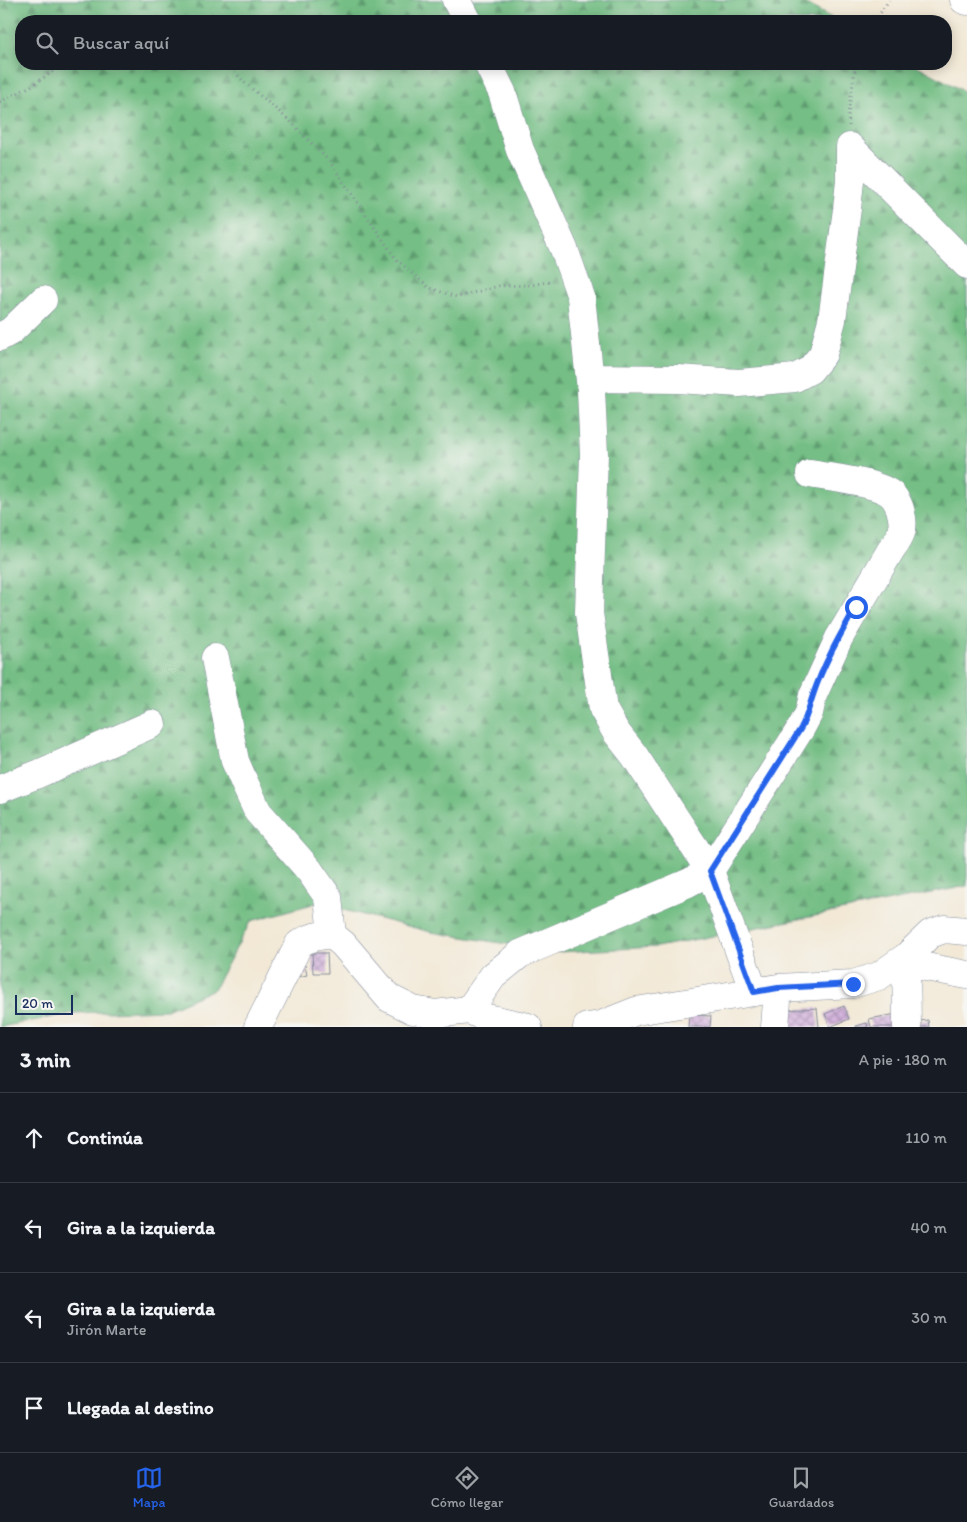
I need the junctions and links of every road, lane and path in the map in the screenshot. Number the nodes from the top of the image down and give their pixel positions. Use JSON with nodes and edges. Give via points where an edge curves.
{"nodes":[{"id":1,"x":456,"y":0,"type":"edge"},
{"id":2,"x":888,"y":0,"type":"edge"},
{"id":3,"x":464,"y":15,"type":"edge"},
{"id":4,"x":879,"y":15,"type":"edge"},
{"id":5,"x":55,"y":70,"type":"edge"},
{"id":6,"x":233,"y":70,"type":"edge"},
{"id":7,"x":491,"y":70,"type":"edge"},
{"id":8,"x":855,"y":70,"type":"edge"},
{"id":9,"x":0,"y":102,"type":"edge"},
{"id":10,"x":850,"y":147,"type":"junction"},
{"id":11,"x":967,"y":265,"type":"edge"},
{"id":12,"x":575,"y":277,"type":"junction"},
{"id":13,"x":43,"y":300,"type":"dead end"},
{"id":14,"x":0,"y":337,"type":"edge"},
{"id":15,"x":590,"y":378,"type":"junction"},
{"id":16,"x":810,"y":474,"type":"dead end"},
{"id":17,"x":215,"y":658,"type":"dead end"},
{"id":18,"x":152,"y":724,"type":"dead end"},
{"id":19,"x":0,"y":789,"type":"edge"},
{"id":20,"x":710,"y":871,"type":"junction"},
{"id":21,"x":967,"y":931,"type":"edge"},
{"id":22,"x":332,"y":936,"type":"junction"},
{"id":23,"x":906,"y":957,"type":"junction"},
{"id":24,"x":967,"y":975,"type":"edge"},
{"id":25,"x":766,"y":990,"type":"junction"},
{"id":26,"x":469,"y":1010,"type":"junction"},
{"id":27,"x":676,"y":1016,"type":"edge"},
{"id":28,"x":258,"y":1027,"type":"edge"},
{"id":29,"x":528,"y":1027,"type":"edge"},
{"id":30,"x":587,"y":1027,"type":"edge"},
{"id":31,"x":775,"y":1027,"type":"edge"},
{"id":32,"x":907,"y":1027,"type":"edge"}],
"edges":[{"from":1,"to":3,"type":"street"},
{"from":2,"to":4,"type":"path"},
{"from":5,"to":9,"type":"path"},
{"from":6,"to":12,"type":"path","via":[[330,162],[396,259],[429,288],[457,297],[499,286],[532,285]]},
{"from":7,"to":12,"type":"street","via":[[502,92],[520,150]]},
{"from":8,"to":10,"type":"path","via":[[848,114]]},
{"from":10,"to":11,"type":"street"},
{"from":10,"to":15,"type":"street","via":[[850,181],[832,320],[824,354],[810,370],[795,378],[738,383]]},
{"from":12,"to":15,"type":"street","via":[[581,297]]},
{"from":13,"to":14,"type":"street","via":[[11,331]]},
{"from":15,"to":20,"type":"street","via":[[594,454],[589,613],[602,709]]},
{"from":16,"to":20,"type":"street","via":[[883,489],[893,496],[900,508],[901,536],[839,638],[801,728]]},
{"from":17,"to":22,"type":"street","via":[[235,760],[245,784],[258,812],[328,897]]},
{"from":18,"to":19,"type":"street"},
{"from":20,"to":25,"type":"street"},
{"from":20,"to":26,"type":"street","via":[[520,954],[493,976]]},
{"from":21,"to":23,"type":"street","via":[[944,929],[930,934]]},
{"from":22,"to":26,"type":"street","via":[[389,998],[413,1010],[435,1014]]},
{"from":22,"to":28,"type":"street","via":[[320,935],[299,944]]},
{"from":23,"to":24,"type":"street","via":[[926,968]]},
{"from":23,"to":25,"type":"street","via":[[879,976],[853,984]]},
{"from":23,"to":32,"type":"street"},
{"from":25,"to":27,"type":"street"},
{"from":25,"to":31,"type":"street"},
{"from":26,"to":29,"type":"street","via":[[487,1018]]},
{"from":27,"to":30,"type":"street","via":[[636,1011]]}]}
